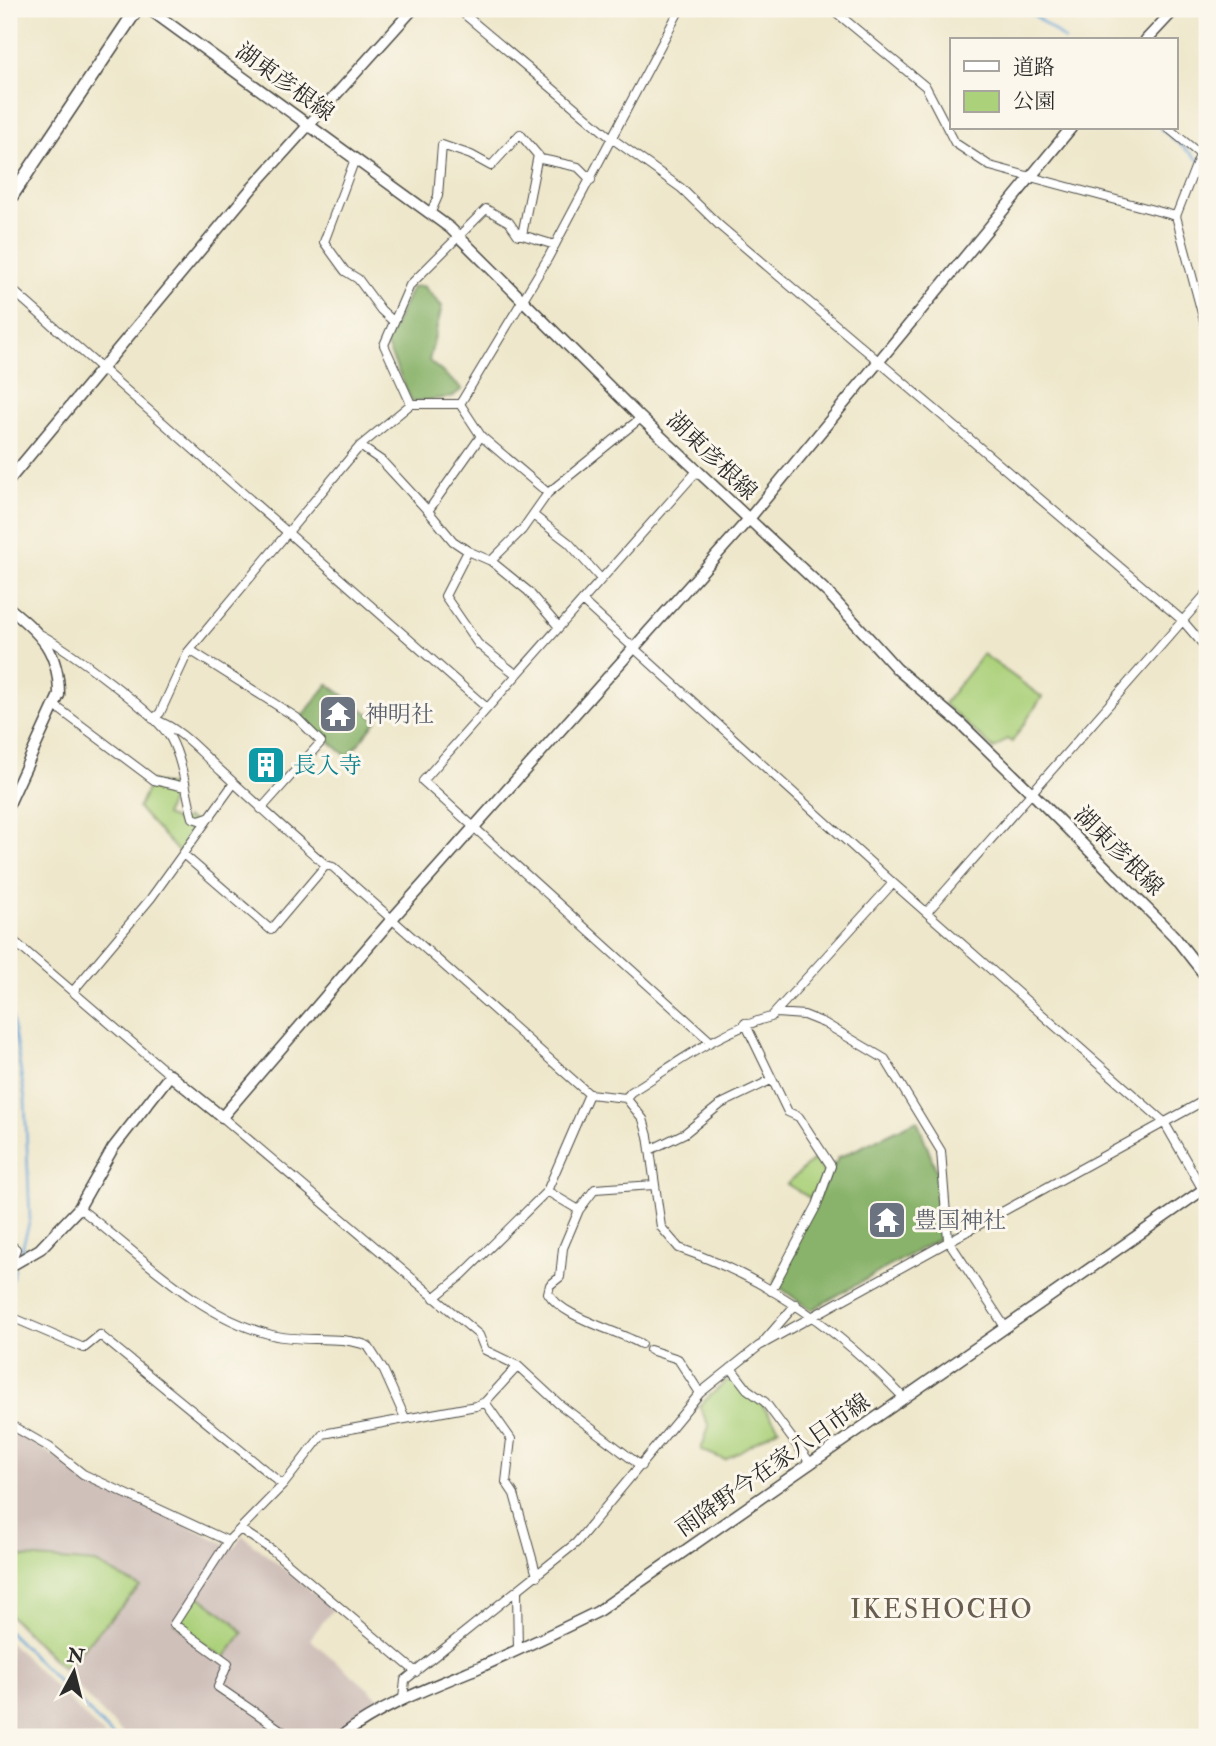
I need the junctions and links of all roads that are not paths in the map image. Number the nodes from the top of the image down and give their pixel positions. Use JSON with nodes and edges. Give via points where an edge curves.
{"nodes":[{"id":1,"x":137,"y":9,"type":"edge"},
{"id":2,"x":149,"y":9,"type":"edge"},
{"id":3,"x":413,"y":9,"type":"edge"},
{"id":4,"x":458,"y":9,"type":"edge"},
{"id":5,"x":680,"y":9,"type":"edge"},
{"id":6,"x":832,"y":9,"type":"edge"},
{"id":7,"x":1175,"y":9,"type":"edge"},
{"id":8,"x":1148,"y":38,"type":"edge"},
{"id":9,"x":309,"y":125,"type":"junction"},
{"id":10,"x":1069,"y":130,"type":"edge"},
{"id":11,"x":1170,"y":130,"type":"edge"},
{"id":12,"x":610,"y":137,"type":"junction"},
{"id":13,"x":538,"y":155,"type":"junction"},
{"id":14,"x":1204,"y":158,"type":"edge"},
{"id":15,"x":355,"y":159,"type":"junction"},
{"id":16,"x":1030,"y":177,"type":"junction"},
{"id":17,"x":591,"y":180,"type":"junction"},
{"id":18,"x":9,"y":200,"type":"edge"},
{"id":19,"x":431,"y":212,"type":"junction"},
{"id":20,"x":1176,"y":216,"type":"junction"},
{"id":21,"x":522,"y":235,"type":"junction"},
{"id":22,"x":460,"y":238,"type":"junction"},
{"id":23,"x":555,"y":246,"type":"junction"},
{"id":24,"x":9,"y":287,"type":"edge"},
{"id":25,"x":522,"y":301,"type":"junction"},
{"id":26,"x":394,"y":322,"type":"junction"},
{"id":27,"x":1207,"y":332,"type":"edge"},
{"id":28,"x":880,"y":361,"type":"junction"},
{"id":29,"x":99,"y":368,"type":"junction"},
{"id":30,"x":411,"y":404,"type":"junction"},
{"id":31,"x":460,"y":404,"type":"junction"},
{"id":32,"x":641,"y":418,"type":"junction"},
{"id":33,"x":481,"y":436,"type":"junction"},
{"id":34,"x":360,"y":446,"type":"junction"},
{"id":35,"x":698,"y":470,"type":"junction"},
{"id":36,"x":9,"y":480,"type":"edge"},
{"id":37,"x":548,"y":493,"type":"junction"},
{"id":38,"x":428,"y":511,"type":"junction"},
{"id":39,"x":533,"y":514,"type":"junction"},
{"id":40,"x":748,"y":520,"type":"junction"},
{"id":41,"x":286,"y":533,"type":"junction"},
{"id":42,"x":468,"y":551,"type":"junction"},
{"id":43,"x":491,"y":561,"type":"junction"},
{"id":44,"x":601,"y":579,"type":"junction"},
{"id":45,"x":1207,"y":593,"type":"edge"},
{"id":46,"x":582,"y":601,"type":"junction"},
{"id":47,"x":9,"y":608,"type":"edge"},
{"id":48,"x":1182,"y":620,"type":"junction"},
{"id":49,"x":558,"y":626,"type":"junction"},
{"id":50,"x":37,"y":632,"type":"junction"},
{"id":51,"x":634,"y":649,"type":"junction"},
{"id":52,"x":1207,"y":649,"type":"edge"},
{"id":53,"x":190,"y":650,"type":"junction"},
{"id":54,"x":517,"y":675,"type":"junction"},
{"id":55,"x":54,"y":705,"type":"junction"},
{"id":56,"x":487,"y":708,"type":"junction"},
{"id":57,"x":153,"y":719,"type":"junction"},
{"id":58,"x":234,"y":783,"type":"junction"},
{"id":59,"x":185,"y":787,"type":"junction"},
{"id":60,"x":1033,"y":794,"type":"junction"},
{"id":61,"x":9,"y":804,"type":"edge"},
{"id":62,"x":261,"y":808,"type":"junction"},
{"id":63,"x":211,"y":816,"type":"junction"},
{"id":64,"x":474,"y":827,"type":"junction"},
{"id":65,"x":183,"y":855,"type":"junction"},
{"id":66,"x":326,"y":865,"type":"junction"},
{"id":67,"x":893,"y":883,"type":"junction"},
{"id":68,"x":928,"y":911,"type":"junction"},
{"id":69,"x":392,"y":919,"type":"junction"},
{"id":70,"x":9,"y":937,"type":"edge"},
{"id":71,"x":1207,"y":978,"type":"edge"},
{"id":72,"x":74,"y":990,"type":"junction"},
{"id":73,"x":776,"y":1013,"type":"junction"},
{"id":74,"x":745,"y":1023,"type":"junction"},
{"id":75,"x":711,"y":1042,"type":"junction"},
{"id":76,"x":170,"y":1075,"type":"junction"},
{"id":77,"x":771,"y":1080,"type":"junction"},
{"id":78,"x":589,"y":1094,"type":"junction"},
{"id":79,"x":626,"y":1098,"type":"junction"},
{"id":80,"x":1207,"y":1099,"type":"edge"},
{"id":81,"x":222,"y":1117,"type":"junction"},
{"id":82,"x":1164,"y":1122,"type":"junction"},
{"id":83,"x":650,"y":1150,"type":"junction"},
{"id":84,"x":654,"y":1185,"type":"junction"},
{"id":85,"x":547,"y":1191,"type":"junction"},
{"id":86,"x":1206,"y":1191,"type":"edge"},
{"id":87,"x":79,"y":1208,"type":"junction"},
{"id":88,"x":579,"y":1210,"type":"junction"},
{"id":89,"x":948,"y":1240,"type":"junction"},
{"id":90,"x":9,"y":1243,"type":"edge"},
{"id":91,"x":9,"y":1267,"type":"edge"},
{"id":92,"x":771,"y":1291,"type":"junction"},
{"id":93,"x":434,"y":1298,"type":"junction"},
{"id":94,"x":796,"y":1304,"type":"junction"},
{"id":95,"x":812,"y":1315,"type":"junction"},
{"id":96,"x":9,"y":1316,"type":"edge"},
{"id":97,"x":1005,"y":1327,"type":"junction"},
{"id":98,"x":641,"y":1344,"type":"dead end"},
{"id":99,"x":759,"y":1346,"type":"junction"},
{"id":100,"x":650,"y":1350,"type":"dead end"},
{"id":101,"x":518,"y":1366,"type":"junction"},
{"id":102,"x":731,"y":1368,"type":"junction"},
{"id":103,"x":700,"y":1393,"type":"junction"},
{"id":104,"x":904,"y":1398,"type":"junction"},
{"id":105,"x":485,"y":1402,"type":"junction"},
{"id":106,"x":405,"y":1418,"type":"junction"},
{"id":107,"x":9,"y":1424,"type":"edge"},
{"id":108,"x":811,"y":1464,"type":"junction"},
{"id":109,"x":641,"y":1466,"type":"junction"},
{"id":110,"x":283,"y":1485,"type":"junction"},
{"id":111,"x":240,"y":1529,"type":"junction"},
{"id":112,"x":228,"y":1541,"type":"junction"},
{"id":113,"x":537,"y":1576,"type":"junction"},
{"id":114,"x":517,"y":1592,"type":"junction"},
{"id":115,"x":518,"y":1650,"type":"junction"},
{"id":116,"x":416,"y":1672,"type":"junction"},
{"id":117,"x":403,"y":1699,"type":"junction"},
{"id":118,"x":291,"y":1737,"type":"edge"},
{"id":119,"x":340,"y":1737,"type":"edge"}],
"edges":[{"from":1,"to":18,"type":"main road"},
{"from":2,"to":9,"type":"main road","name":"湖東彦根線"},
{"from":3,"to":9,"type":"main road"},
{"from":4,"to":12,"type":"street"},
{"from":5,"to":12,"type":"street"},
{"from":6,"to":16,"type":"street","via":[[926,87],[955,143],[990,166]]},
{"from":7,"to":8,"type":"main road"},
{"from":9,"to":15,"type":"main road","name":"湖東彦根線"},
{"from":9,"to":29,"type":"main road"},
{"from":10,"to":16,"type":"main road"},
{"from":11,"to":14,"type":"street"},
{"from":12,"to":17,"type":"street"},
{"from":12,"to":28,"type":"street","via":[[681,188]]},
{"from":13,"to":17,"type":"street","via":[[578,167]]},
{"from":13,"to":19,"type":"street","via":[[520,134],[491,166],[442,145],[438,196]]},
{"from":13,"to":21,"type":"street"},
{"from":14,"to":20,"type":"street"},
{"from":15,"to":19,"type":"main road","name":"湖東彦根線"},
{"from":15,"to":26,"type":"street","via":[[324,242]]},
{"from":16,"to":20,"type":"street"},
{"from":16,"to":28,"type":"main road"},
{"from":17,"to":23,"type":"street"},
{"from":19,"to":22,"type":"main road","name":"湖東彦根線"},
{"from":20,"to":27,"type":"street"},
{"from":21,"to":22,"type":"street","via":[[486,209]]},
{"from":21,"to":23,"type":"street"},
{"from":22,"to":25,"type":"main road","name":"湖東彦根線"},
{"from":22,"to":26,"type":"street","via":[[410,285]]},
{"from":23,"to":25,"type":"street"},
{"from":24,"to":29,"type":"street"},
{"from":25,"to":31,"type":"street"},
{"from":25,"to":32,"type":"main road","name":"湖東彦根線"},
{"from":26,"to":30,"type":"street","via":[[384,345]]},
{"from":28,"to":40,"type":"main road"},
{"from":28,"to":48,"type":"street"},
{"from":29,"to":36,"type":"main road"},
{"from":29,"to":41,"type":"street"},
{"from":30,"to":31,"type":"street"},
{"from":30,"to":34,"type":"street"},
{"from":31,"to":33,"type":"street"},
{"from":32,"to":35,"type":"main road","name":"湖東彦根線"},
{"from":32,"to":37,"type":"street"},
{"from":33,"to":37,"type":"street"},
{"from":33,"to":38,"type":"street"},
{"from":34,"to":38,"type":"street","via":[[382,461]]},
{"from":34,"to":41,"type":"street"},
{"from":35,"to":40,"type":"main road","name":"湖東彦根線"},
{"from":35,"to":44,"type":"street"},
{"from":37,"to":39,"type":"street"},
{"from":38,"to":42,"type":"street","via":[[453,541]]},
{"from":39,"to":43,"type":"street"},
{"from":39,"to":44,"type":"street","via":[[569,543]]},
{"from":40,"to":51,"type":"main road"},
{"from":40,"to":60,"type":"main road","name":"湖東彦根線","via":[[828,593],[897,669]]},
{"from":41,"to":53,"type":"street"},
{"from":41,"to":56,"type":"street"},
{"from":42,"to":43,"type":"street"},
{"from":42,"to":54,"type":"street","via":[[444,596],[478,644]]},
{"from":43,"to":49,"type":"street","via":[[528,591]]},
{"from":44,"to":46,"type":"street"},
{"from":45,"to":48,"type":"street"},
{"from":46,"to":49,"type":"street"},
{"from":46,"to":51,"type":"street"},
{"from":47,"to":50,"type":"main road"},
{"from":48,"to":52,"type":"street"},
{"from":48,"to":60,"type":"street"},
{"from":49,"to":54,"type":"street"},
{"from":50,"to":55,"type":"main road","via":[[56,660],[59,695]]},
{"from":50,"to":57,"type":"street","via":[[68,650]]},
{"from":51,"to":64,"type":"main road"},
{"from":51,"to":67,"type":"street"},
{"from":53,"to":57,"type":"street"},
{"from":53,"to":62,"type":"street","via":[[297,718],[321,742]]},
{"from":54,"to":56,"type":"street"},
{"from":55,"to":59,"type":"street","via":[[154,780]]},
{"from":55,"to":61,"type":"main road"},
{"from":56,"to":64,"type":"street","via":[[424,781]]},
{"from":57,"to":58,"type":"street","via":[[166,723]]},
{"from":57,"to":59,"type":"street","via":[[171,738]]},
{"from":58,"to":62,"type":"street"},
{"from":58,"to":63,"type":"street"},
{"from":59,"to":63,"type":"street","via":[[193,818]]},
{"from":60,"to":68,"type":"street"},
{"from":60,"to":71,"type":"main road","name":"湖東彦根線","via":[[1165,927]]},
{"from":62,"to":66,"type":"street"},
{"from":63,"to":65,"type":"street"},
{"from":64,"to":69,"type":"main road"},
{"from":64,"to":75,"type":"street"},
{"from":65,"to":66,"type":"street","via":[[271,930]]},
{"from":65,"to":72,"type":"street"},
{"from":66,"to":69,"type":"street"},
{"from":67,"to":68,"type":"street"},
{"from":67,"to":73,"type":"street"},
{"from":68,"to":82,"type":"street"},
{"from":69,"to":78,"type":"street"},
{"from":69,"to":81,"type":"main road"},
{"from":70,"to":72,"type":"street"},
{"from":72,"to":76,"type":"street"},
{"from":73,"to":74,"type":"street"},
{"from":73,"to":89,"type":"street","via":[[804,1015],[824,1023],[885,1059],[941,1151]]},
{"from":74,"to":75,"type":"street"},
{"from":74,"to":77,"type":"street"},
{"from":75,"to":79,"type":"street"},
{"from":76,"to":81,"type":"main road"},
{"from":76,"to":87,"type":"main road","via":[[113,1148]]},
{"from":77,"to":83,"type":"street","via":[[721,1104],[685,1133]]},
{"from":77,"to":92,"type":"street","via":[[788,1112],[799,1117],[831,1166],[817,1205]]},
{"from":78,"to":79,"type":"street"},
{"from":78,"to":85,"type":"street"},
{"from":79,"to":83,"type":"street","via":[[643,1119]]},
{"from":80,"to":82,"type":"street"},
{"from":81,"to":93,"type":"street"},
{"from":82,"to":86,"type":"street"},
{"from":82,"to":89,"type":"street"},
{"from":83,"to":84,"type":"street"},
{"from":84,"to":88,"type":"street","via":[[595,1189]]},
{"from":84,"to":92,"type":"street","via":[[661,1227],[670,1241]]},
{"from":85,"to":88,"type":"street"},
{"from":85,"to":93,"type":"street"},
{"from":86,"to":97,"type":"main road","name":"雨降野今在家八日市線"},
{"from":87,"to":91,"type":"main road","via":[[58,1232]]},
{"from":87,"to":106,"type":"street","via":[[169,1280],[248,1327],[273,1335],[368,1346]]},
{"from":88,"to":98,"type":"street","via":[[563,1248],[560,1276],[548,1293],[569,1314]]},
{"from":89,"to":95,"type":"street"},
{"from":89,"to":97,"type":"street"},
{"from":90,"to":91,"type":"street","via":[[16,1249]]},
{"from":92,"to":94,"type":"street"},
{"from":93,"to":101,"type":"street","via":[[479,1335],[485,1350]]},
{"from":94,"to":95,"type":"street"},
{"from":94,"to":99,"type":"street"},
{"from":95,"to":99,"type":"street"},
{"from":95,"to":104,"type":"street","via":[[860,1352]]},
{"from":96,"to":110,"type":"street","via":[[84,1348],[100,1335]]},
{"from":97,"to":104,"type":"main road","name":"雨降野今在家八日市線"},
{"from":99,"to":102,"type":"street"},
{"from":100,"to":103,"type":"street","via":[[678,1359]]},
{"from":101,"to":105,"type":"street"},
{"from":101,"to":109,"type":"street","via":[[559,1404]]},
{"from":102,"to":103,"type":"street"},
{"from":102,"to":108,"type":"street","via":[[747,1389],[765,1402]]},
{"from":103,"to":109,"type":"street"},
{"from":104,"to":108,"type":"main road","name":"雨降野今在家八日市線"},
{"from":105,"to":106,"type":"street"},
{"from":105,"to":113,"type":"street","via":[[512,1439],[506,1482],[514,1494]]},
{"from":106,"to":110,"type":"street","via":[[323,1434]]},
{"from":107,"to":112,"type":"street","via":[[83,1474]]},
{"from":108,"to":115,"type":"main road","name":"雨降野今在家八日市線","via":[[597,1612]]},
{"from":109,"to":113,"type":"street","via":[[576,1543]]},
{"from":110,"to":111,"type":"street"},
{"from":111,"to":112,"type":"street"},
{"from":111,"to":116,"type":"street","via":[[272,1550]]},
{"from":112,"to":118,"type":"street","via":[[174,1624],[228,1663],[218,1687]]},
{"from":113,"to":114,"type":"street"},
{"from":114,"to":115,"type":"street"},
{"from":114,"to":116,"type":"street"},
{"from":115,"to":117,"type":"main road","name":"雨降野今在家八日市線"},
{"from":116,"to":117,"type":"street","via":[[405,1680]]},
{"from":117,"to":119,"type":"main road","name":"雨降野今在家八日市線"}]}
